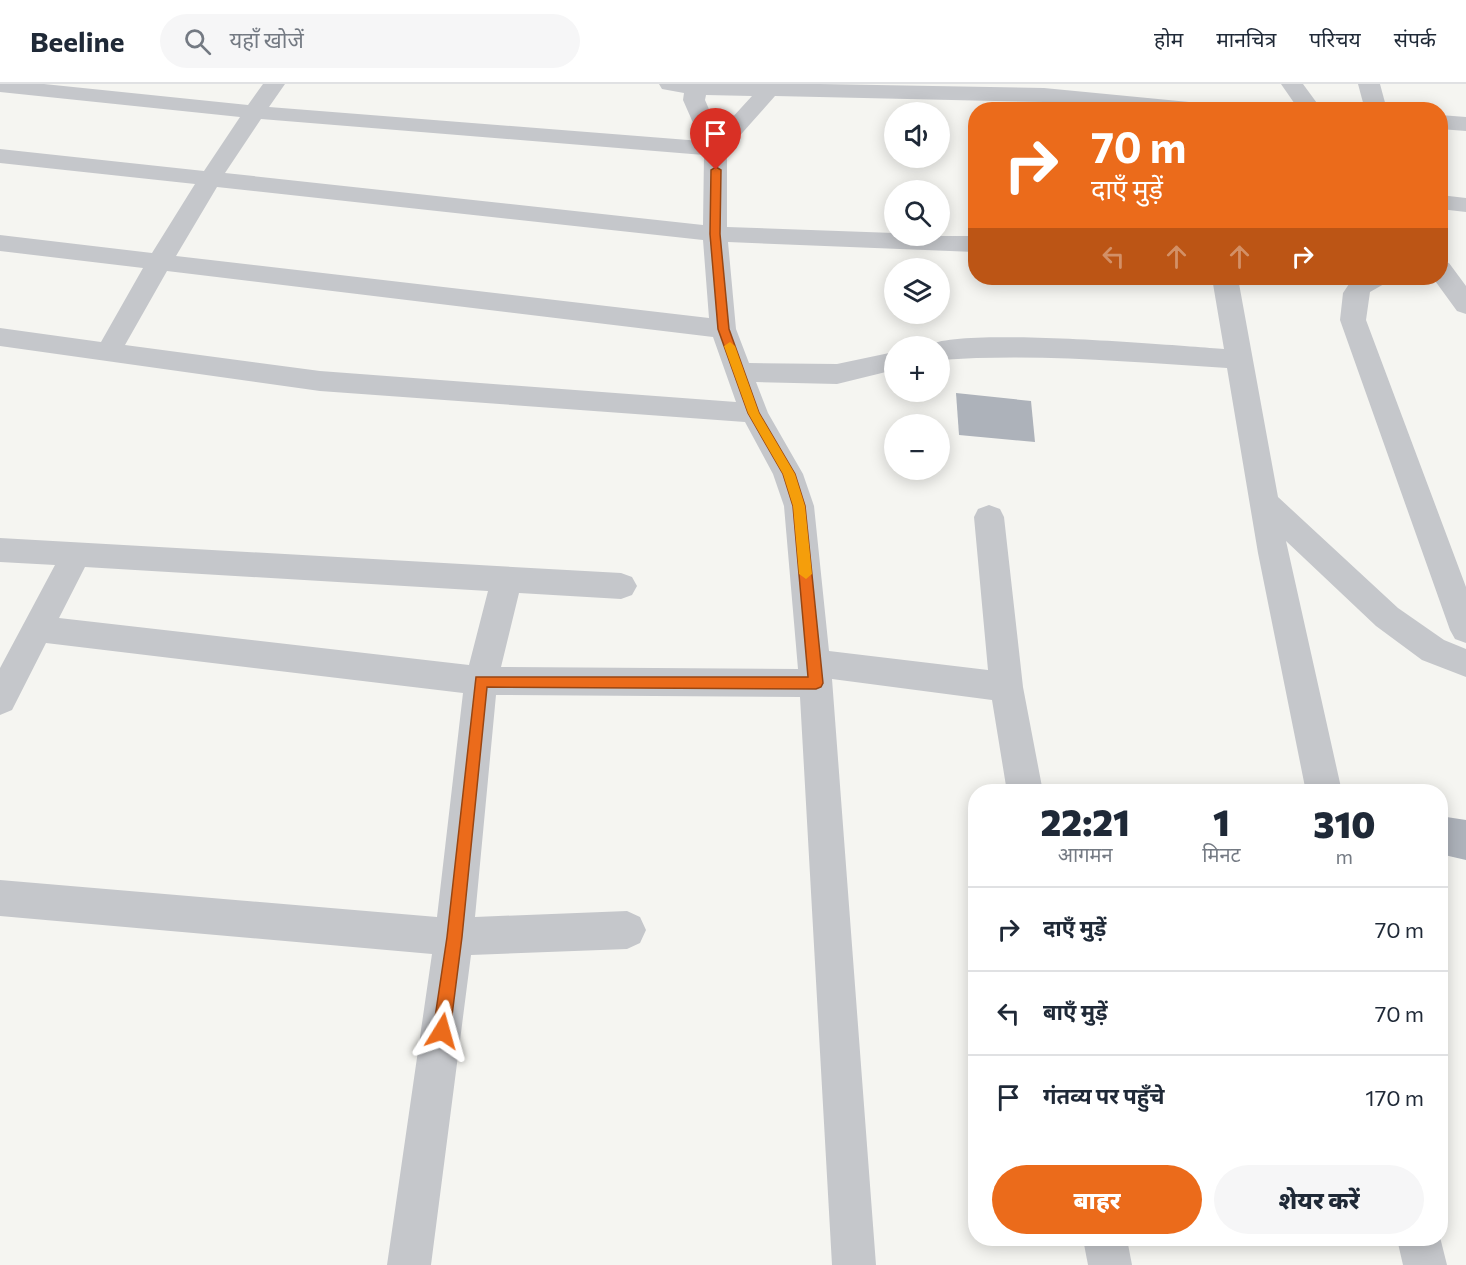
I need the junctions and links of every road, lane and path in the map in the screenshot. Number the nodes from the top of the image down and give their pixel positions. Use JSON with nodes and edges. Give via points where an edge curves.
{"nodes":[{"id":1,"x":273,"y":84,"type":"edge"},
{"id":2,"x":1292,"y":84,"type":"edge"},
{"id":3,"x":1370,"y":84,"type":"edge"},
{"id":4,"x":0,"y":86,"type":"edge"},
{"id":5,"x":683,"y":86,"type":"edge"},
{"id":6,"x":771,"y":87,"type":"edge"},
{"id":7,"x":1044,"y":96,"type":"edge"},
{"id":8,"x":1116,"y":102,"type":"edge"},
{"id":9,"x":1305,"y":102,"type":"edge"},
{"id":10,"x":1374,"y":102,"type":"edge"},
{"id":11,"x":254,"y":112,"type":"junction"},
{"id":12,"x":1448,"y":123,"type":"edge"},
{"id":13,"x":1466,"y":124,"type":"edge"},
{"id":14,"x":716,"y":149,"type":"junction"},
{"id":15,"x":0,"y":156,"type":"edge"},
{"id":16,"x":209,"y":179,"type":"junction"},
{"id":17,"x":1448,"y":203,"type":"edge"},
{"id":18,"x":1466,"y":205,"type":"edge"},
{"id":19,"x":715,"y":234,"type":"junction"},
{"id":20,"x":0,"y":243,"type":"edge"},
{"id":21,"x":968,"y":244,"type":"edge"},
{"id":22,"x":158,"y":261,"type":"junction"},
{"id":23,"x":1226,"y":285,"type":"edge"},
{"id":24,"x":1361,"y":285,"type":"edge"},
{"id":25,"x":1447,"y":285,"type":"edge"},
{"id":26,"x":1466,"y":305,"type":"edge"},
{"id":27,"x":723,"y":329,"type":"junction"},
{"id":28,"x":0,"y":337,"type":"edge"},
{"id":29,"x":950,"y":350,"type":"edge"},
{"id":30,"x":108,"y":352,"type":"junction"},
{"id":31,"x":1240,"y":359,"type":"junction"},
{"id":32,"x":884,"y":364,"type":"edge"},
{"id":33,"x":739,"y":372,"type":"junction"},
{"id":34,"x":754,"y":413,"type":"junction"},
{"id":35,"x":1264,"y":502,"type":"junction"},
{"id":36,"x":990,"y":517,"type":"dead end"},
{"id":37,"x":0,"y":550,"type":"edge"},
{"id":38,"x":75,"y":556,"type":"junction"},
{"id":39,"x":507,"y":579,"type":"junction"},
{"id":40,"x":621,"y":586,"type":"dead end"},
{"id":41,"x":37,"y":629,"type":"junction"},
{"id":42,"x":1466,"y":630,"type":"edge"},
{"id":43,"x":1466,"y":663,"type":"edge"},
{"id":44,"x":814,"y":673,"type":"junction"},
{"id":45,"x":481,"y":681,"type":"junction"},
{"id":46,"x":1006,"y":687,"type":"junction"},
{"id":47,"x":0,"y":699,"type":"edge"},
{"id":48,"x":1024,"y":784,"type":"edge"},
{"id":49,"x":1322,"y":784,"type":"edge"},
{"id":50,"x":0,"y":898,"type":"edge"},
{"id":51,"x":627,"y":930,"type":"dead end"},
{"id":52,"x":454,"y":937,"type":"junction"},
{"id":53,"x":1106,"y":1246,"type":"edge"},
{"id":54,"x":1421,"y":1246,"type":"edge"},
{"id":55,"x":409,"y":1265,"type":"edge"},
{"id":56,"x":854,"y":1265,"type":"edge"},
{"id":57,"x":1110,"y":1265,"type":"edge"},
{"id":58,"x":1425,"y":1265,"type":"edge"}],
"edges":[{"from":1,"to":11,"type":"street"},
{"from":2,"to":9,"type":"street"},
{"from":3,"to":10,"type":"street"},
{"from":4,"to":11,"type":"street"},
{"from":5,"to":6,"type":"street"},
{"from":5,"to":14,"type":"street","via":[[694,100]]},
{"from":6,"to":7,"type":"street"},
{"from":6,"to":14,"type":"street"},
{"from":7,"to":8,"type":"street"},
{"from":11,"to":14,"type":"street"},
{"from":11,"to":16,"type":"street"},
{"from":12,"to":13,"type":"street"},
{"from":14,"to":19,"type":"street"},
{"from":15,"to":16,"type":"street"},
{"from":16,"to":19,"type":"street"},
{"from":16,"to":22,"type":"street"},
{"from":17,"to":18,"type":"street"},
{"from":19,"to":21,"type":"street"},
{"from":19,"to":27,"type":"street"},
{"from":20,"to":22,"type":"street"},
{"from":22,"to":27,"type":"street"},
{"from":22,"to":30,"type":"street"},
{"from":23,"to":31,"type":"street"},
{"from":24,"to":42,"type":"street","via":[[1356,291],[1353,320]]},
{"from":25,"to":26,"type":"street"},
{"from":27,"to":33,"type":"street"},
{"from":28,"to":30,"type":"street"},
{"from":29,"to":31,"type":"street","via":[[1037,347]]},
{"from":30,"to":34,"type":"street","via":[[320,381]]},
{"from":31,"to":35,"type":"street"},
{"from":32,"to":33,"type":"street","via":[[837,374]]},
{"from":33,"to":34,"type":"street"},
{"from":34,"to":44,"type":"street","via":[[789,474],[799,506]]},
{"from":35,"to":43,"type":"street","via":[[1387,617],[1433,650]]},
{"from":35,"to":49,"type":"street"},
{"from":36,"to":46,"type":"street"},
{"from":37,"to":38,"type":"street"},
{"from":38,"to":39,"type":"street"},
{"from":38,"to":41,"type":"street"},
{"from":39,"to":40,"type":"street"},
{"from":39,"to":45,"type":"street"},
{"from":41,"to":45,"type":"street"},
{"from":41,"to":47,"type":"street"},
{"from":44,"to":45,"type":"street"},
{"from":44,"to":46,"type":"street"},
{"from":44,"to":56,"type":"street"},
{"from":45,"to":52,"type":"street"},
{"from":46,"to":48,"type":"street"},
{"from":50,"to":52,"type":"street"},
{"from":51,"to":52,"type":"street"},
{"from":52,"to":55,"type":"street"},
{"from":53,"to":57,"type":"street"},
{"from":54,"to":58,"type":"street"}]}
